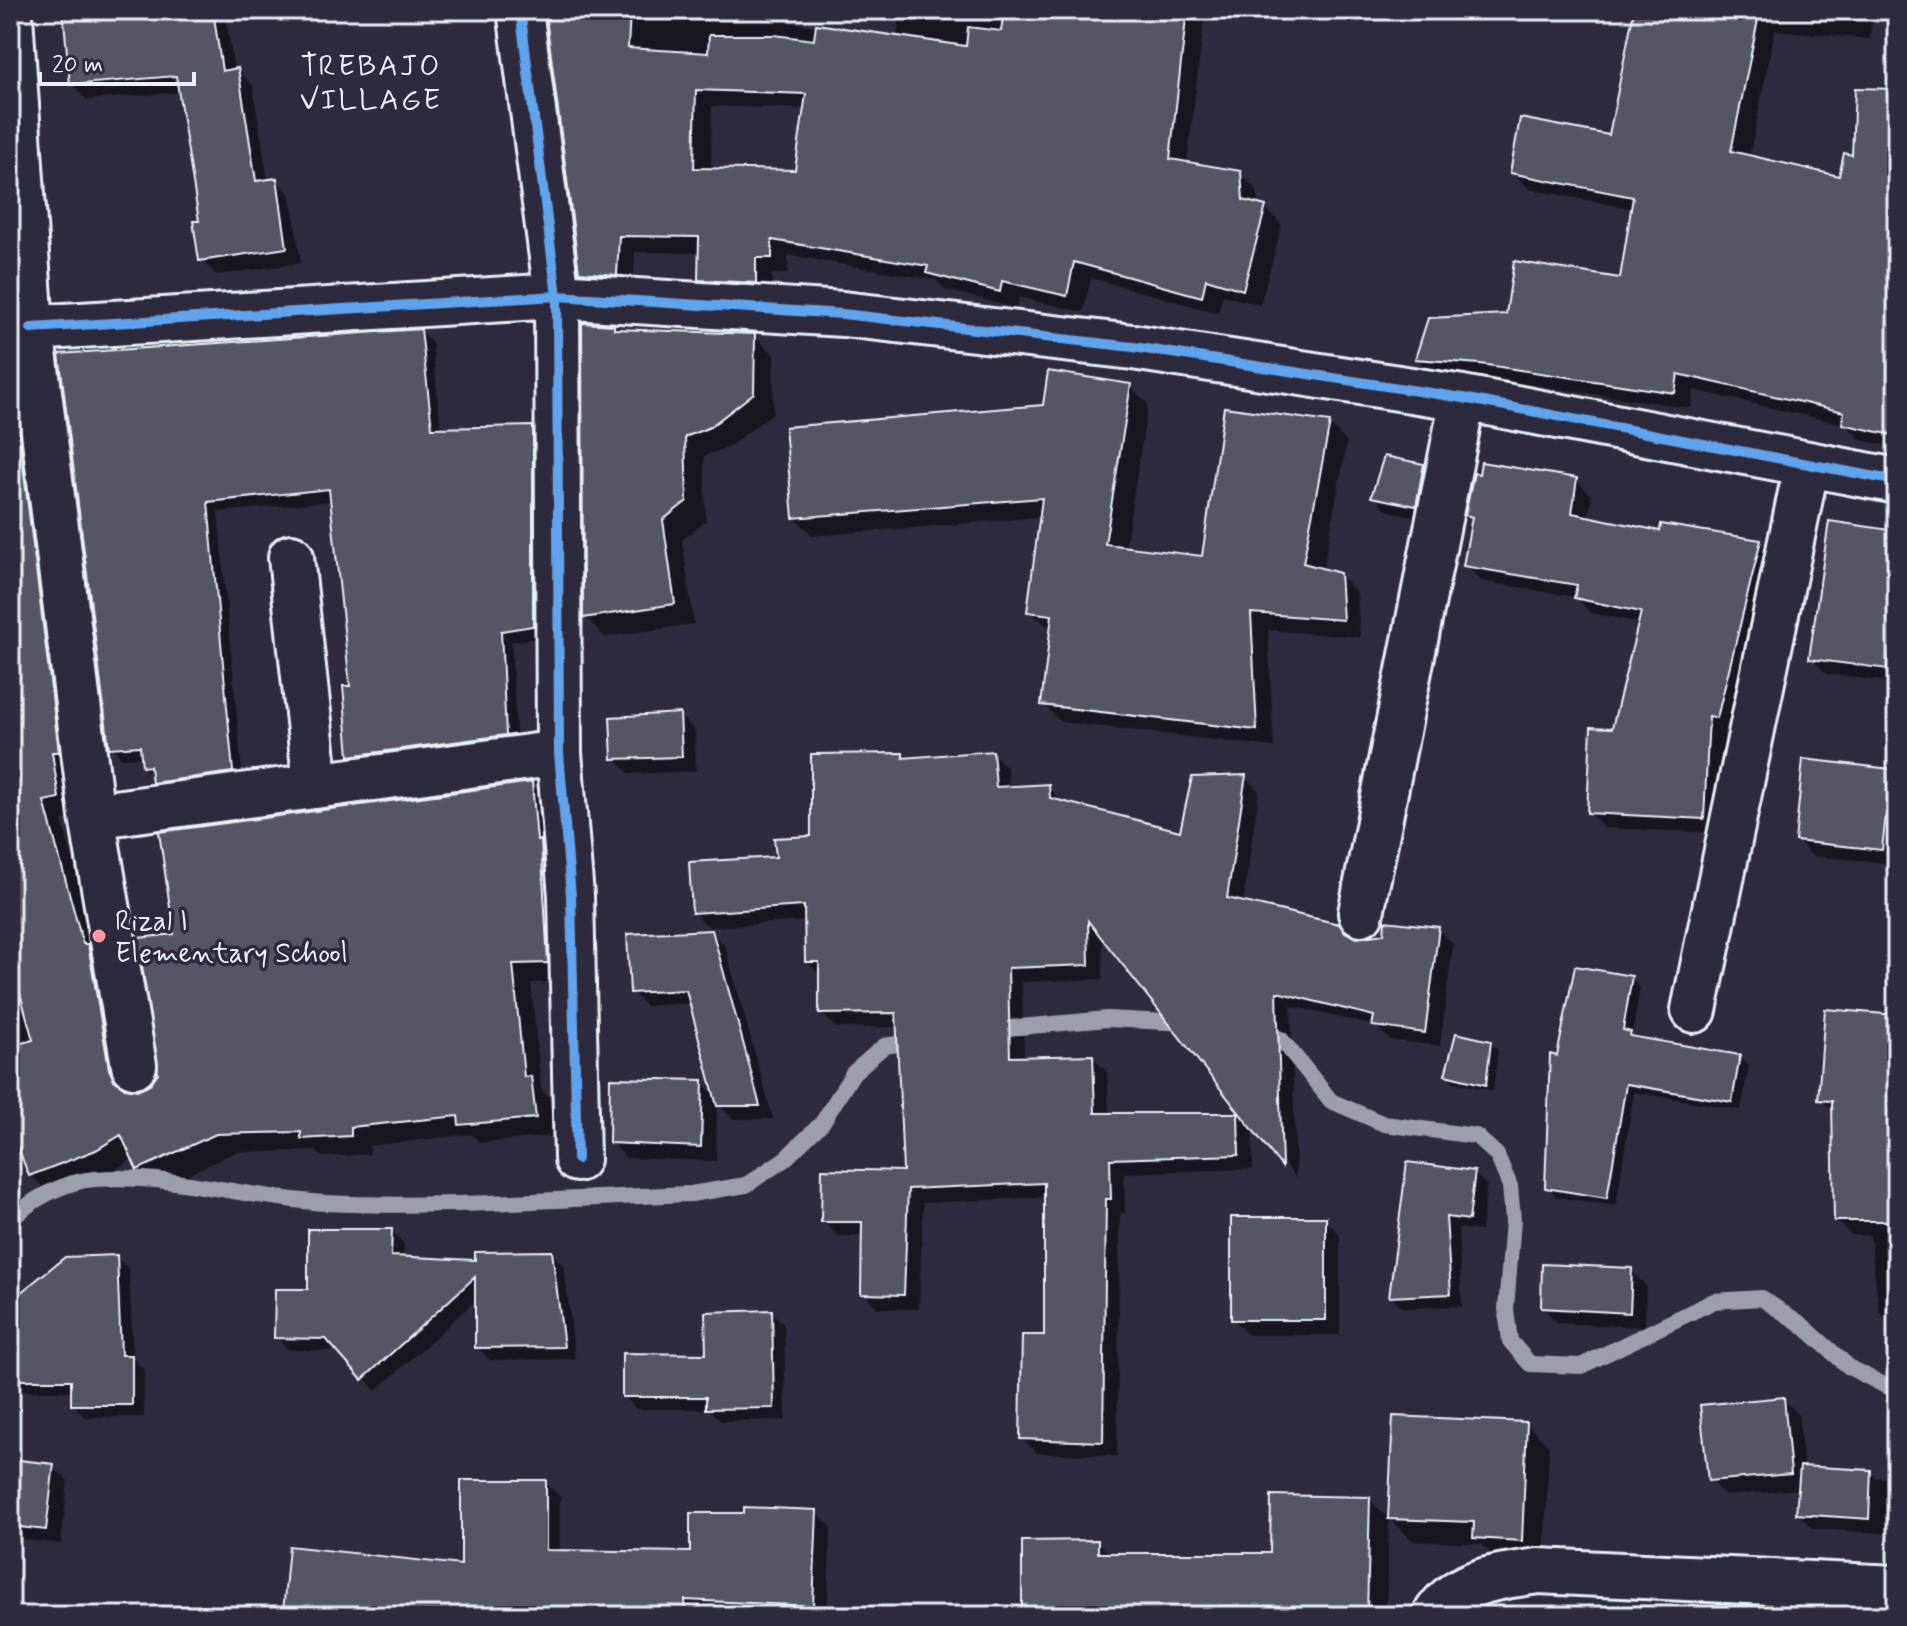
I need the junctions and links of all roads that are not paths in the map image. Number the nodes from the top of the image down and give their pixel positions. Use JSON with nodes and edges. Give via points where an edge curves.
{"nodes":[{"id":1,"x":520,"y":10,"type":"edge"},
{"id":2,"x":10,"y":16,"type":"edge"},
{"id":3,"x":557,"y":296,"type":"junction"},
{"id":4,"x":31,"y":328,"type":"junction"},
{"id":5,"x":1463,"y":398,"type":"junction"},
{"id":6,"x":1807,"y":464,"type":"junction"},
{"id":7,"x":1897,"y":481,"type":"edge"},
{"id":8,"x":291,"y":557,"type":"dead end"},
{"id":9,"x":559,"y":753,"type":"junction"},
{"id":10,"x":316,"y":786,"type":"junction"},
{"id":11,"x":92,"y":816,"type":"junction"},
{"id":12,"x":1361,"y":913,"type":"dead end"},
{"id":13,"x":1694,"y":1010,"type":"dead end"},
{"id":14,"x":134,"y":1065,"type":"dead end"},
{"id":15,"x":577,"y":1159,"type":"dead end"},
{"id":16,"x":1897,"y":1588,"type":"edge"},
{"id":17,"x":1435,"y":1616,"type":"edge"}],
"edges":[{"from":1,"to":3,"type":"street"},
{"from":2,"to":4,"type":"street"},
{"from":3,"to":4,"type":"street"},
{"from":3,"to":5,"type":"street","via":[[843,314],[1133,347]]},
{"from":3,"to":9,"type":"street"},
{"from":4,"to":11,"type":"street"},
{"from":5,"to":6,"type":"street"},
{"from":5,"to":12,"type":"street"},
{"from":6,"to":7,"type":"street"},
{"from":6,"to":13,"type":"street"},
{"from":8,"to":10,"type":"street"},
{"from":9,"to":10,"type":"street"},
{"from":9,"to":15,"type":"street","via":[[571,896]]},
{"from":10,"to":11,"type":"street"},
{"from":11,"to":14,"type":"street"},
{"from":16,"to":17,"type":"street","via":[[1538,1571],[1485,1579],[1457,1592]]}]}
